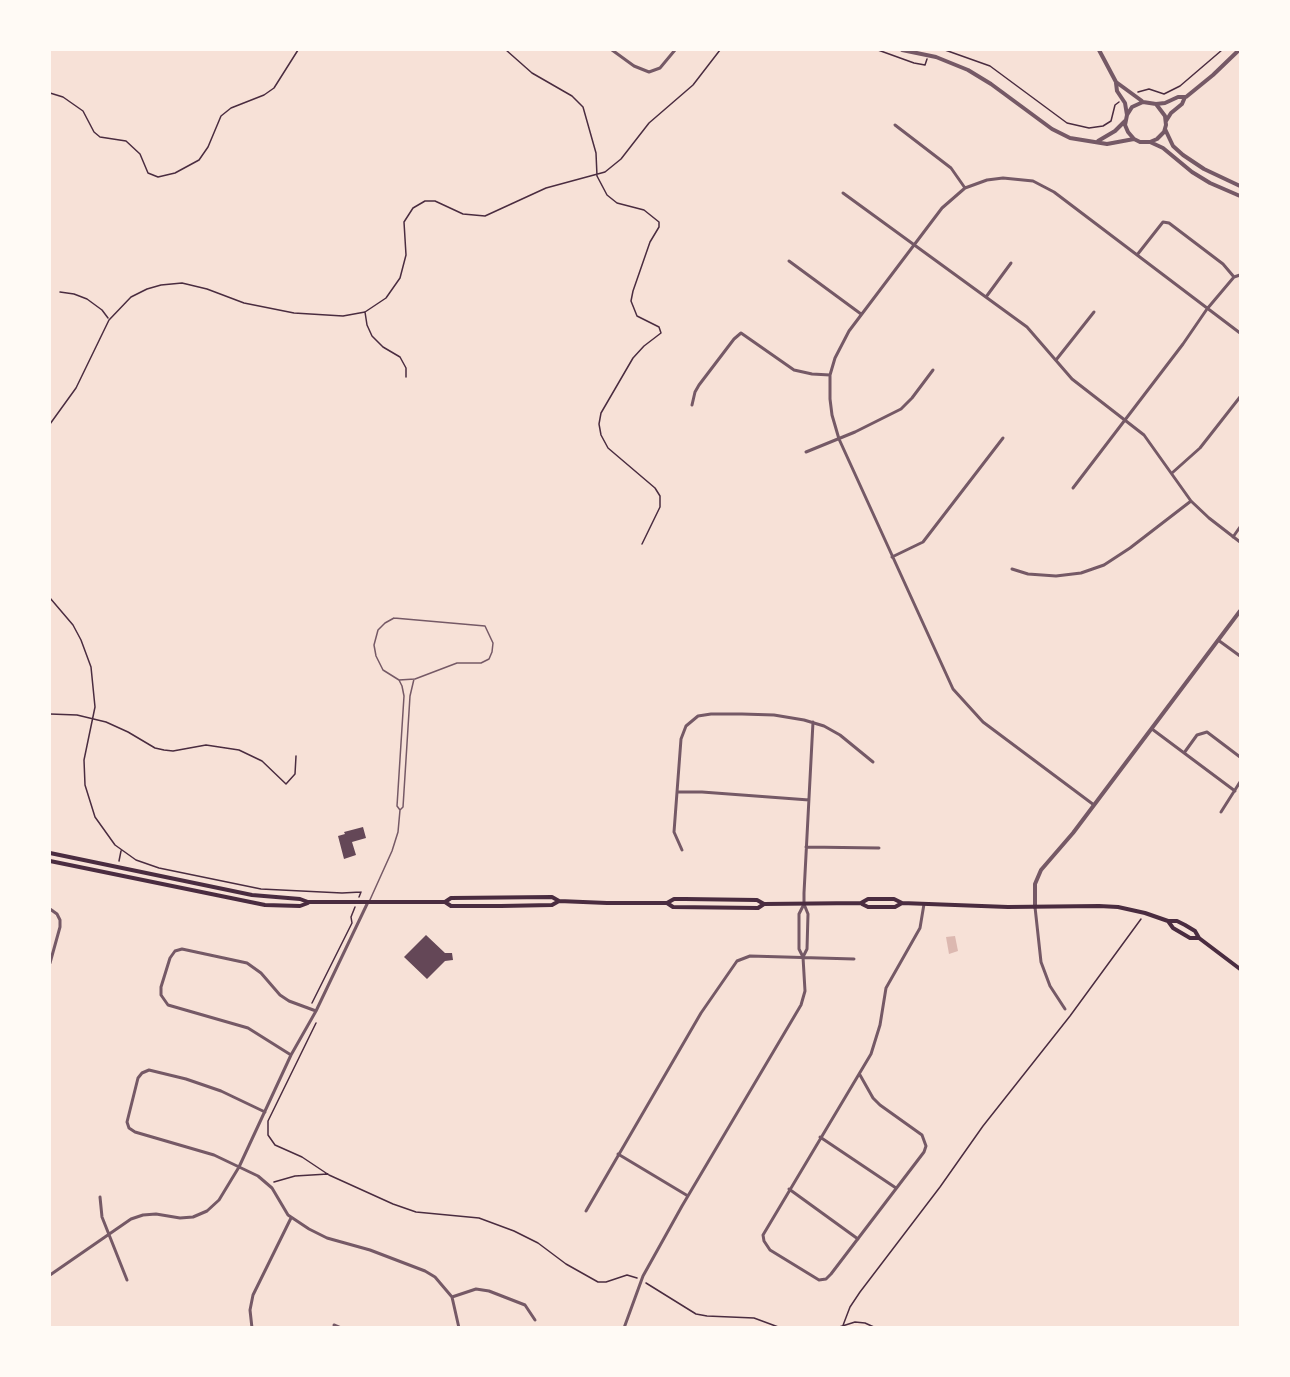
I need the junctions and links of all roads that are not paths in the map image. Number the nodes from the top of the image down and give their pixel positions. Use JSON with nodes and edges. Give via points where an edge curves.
{"nodes":[{"id":1,"x":612,"y":50,"type":"edge"},
{"id":2,"x":675,"y":50,"type":"edge"},
{"id":3,"x":902,"y":50,"type":"edge"},
{"id":4,"x":938,"y":50,"type":"edge"},
{"id":5,"x":1099,"y":50,"type":"edge"},
{"id":6,"x":1239,"y":50,"type":"edge"},
{"id":7,"x":936,"y":57,"type":"junction"},
{"id":8,"x":1116,"y":82,"type":"junction"},
{"id":9,"x":1186,"y":97,"type":"junction"},
{"id":10,"x":1143,"y":102,"type":"junction"},
{"id":11,"x":1156,"y":104,"type":"junction"},
{"id":12,"x":1126,"y":117,"type":"junction"},
{"id":13,"x":1166,"y":122,"type":"junction"},
{"id":14,"x":895,"y":125,"type":"dead end"},
{"id":15,"x":1165,"y":128,"type":"junction"},
{"id":16,"x":1134,"y":139,"type":"junction"},
{"id":17,"x":1097,"y":142,"type":"junction"},
{"id":18,"x":1150,"y":142,"type":"junction"},
{"id":19,"x":1240,"y":186,"type":"edge"},
{"id":20,"x":965,"y":188,"type":"junction"},
{"id":21,"x":843,"y":194,"type":"dead end"},
{"id":22,"x":1240,"y":196,"type":"edge"},
{"id":23,"x":914,"y":246,"type":"junction"},
{"id":24,"x":1137,"y":255,"type":"junction"},
{"id":25,"x":789,"y":261,"type":"dead end"},
{"id":26,"x":1011,"y":263,"type":"dead end"},
{"id":27,"x":1240,"y":275,"type":"edge"},
{"id":28,"x":1234,"y":277,"type":"junction"},
{"id":29,"x":986,"y":297,"type":"junction"},
{"id":30,"x":1207,"y":309,"type":"junction"},
{"id":31,"x":1094,"y":312,"type":"dead end"},
{"id":32,"x":861,"y":314,"type":"junction"},
{"id":33,"x":1240,"y":333,"type":"edge"},
{"id":34,"x":1056,"y":360,"type":"junction"},
{"id":35,"x":933,"y":370,"type":"dead end"},
{"id":36,"x":830,"y":375,"type":"junction"},
{"id":37,"x":1240,"y":397,"type":"edge"},
{"id":38,"x":692,"y":405,"type":"dead end"},
{"id":39,"x":1125,"y":421,"type":"junction"},
{"id":40,"x":1004,"y":438,"type":"dead end"},
{"id":41,"x":839,"y":439,"type":"junction"},
{"id":42,"x":806,"y":452,"type":"dead end"},
{"id":43,"x":1172,"y":473,"type":"junction"},
{"id":44,"x":1073,"y":488,"type":"dead end"},
{"id":45,"x":1191,"y":501,"type":"junction"},
{"id":46,"x":1240,"y":527,"type":"edge"},
{"id":47,"x":1233,"y":537,"type":"junction"},
{"id":48,"x":1240,"y":542,"type":"edge"},
{"id":49,"x":892,"y":557,"type":"junction"},
{"id":50,"x":1012,"y":569,"type":"dead end"},
{"id":51,"x":1240,"y":610,"type":"edge"},
{"id":52,"x":1218,"y":640,"type":"junction"},
{"id":53,"x":1240,"y":656,"type":"edge"},
{"id":54,"x":415,"y":679,"type":"junction"},
{"id":55,"x":399,"y":680,"type":"junction"},
{"id":56,"x":813,"y":722,"type":"junction"},
{"id":57,"x":1152,"y":729,"type":"junction"},
{"id":58,"x":1184,"y":753,"type":"junction"},
{"id":59,"x":1240,"y":757,"type":"edge"},
{"id":60,"x":873,"y":762,"type":"dead end"},
{"id":61,"x":1240,"y":782,"type":"edge"},
{"id":62,"x":1235,"y":791,"type":"junction"},
{"id":63,"x":677,"y":792,"type":"junction"},
{"id":64,"x":809,"y":800,"type":"junction"},
{"id":65,"x":1094,"y":805,"type":"junction"},
{"id":66,"x":400,"y":810,"type":"junction"},
{"id":67,"x":1221,"y":812,"type":"dead end"},
{"id":68,"x":806,"y":847,"type":"junction"},
{"id":69,"x":879,"y":848,"type":"dead end"},
{"id":70,"x":682,"y":850,"type":"dead end"},
{"id":71,"x":50,"y":853,"type":"edge"},
{"id":72,"x":50,"y":861,"type":"edge"},
{"id":73,"x":559,"y":901,"type":"junction"},
{"id":74,"x":368,"y":902,"type":"junction"},
{"id":75,"x":445,"y":902,"type":"junction"},
{"id":76,"x":308,"y":903,"type":"junction"},
{"id":77,"x":667,"y":903,"type":"junction"},
{"id":78,"x":861,"y":903,"type":"junction"},
{"id":79,"x":902,"y":903,"type":"junction"},
{"id":80,"x":924,"y":903,"type":"junction"},
{"id":81,"x":764,"y":904,"type":"junction"},
{"id":82,"x":804,"y":904,"type":"junction"},
{"id":83,"x":1035,"y":907,"type":"junction"},
{"id":84,"x":50,"y":909,"type":"edge"},
{"id":85,"x":1168,"y":921,"type":"junction"},
{"id":86,"x":1199,"y":938,"type":"junction"},
{"id":87,"x":803,"y":957,"type":"junction"},
{"id":88,"x":854,"y":959,"type":"dead end"},
{"id":89,"x":50,"y":963,"type":"edge"},
{"id":90,"x":1240,"y":969,"type":"edge"},
{"id":91,"x":1065,"y":1010,"type":"dead end"},
{"id":92,"x":316,"y":1011,"type":"junction"},
{"id":93,"x":291,"y":1055,"type":"junction"},
{"id":94,"x":860,"y":1075,"type":"junction"},
{"id":95,"x":265,"y":1112,"type":"junction"},
{"id":96,"x":820,"y":1137,"type":"junction"},
{"id":97,"x":618,"y":1154,"type":"junction"},
{"id":98,"x":238,"y":1167,"type":"junction"},
{"id":99,"x":789,"y":1189,"type":"junction"},
{"id":100,"x":896,"y":1189,"type":"junction"},
{"id":101,"x":688,"y":1196,"type":"junction"},
{"id":102,"x":100,"y":1197,"type":"dead end"},
{"id":103,"x":586,"y":1211,"type":"dead end"},
{"id":104,"x":291,"y":1218,"type":"junction"},
{"id":105,"x":109,"y":1233,"type":"junction"},
{"id":106,"x":858,"y":1239,"type":"junction"},
{"id":107,"x":50,"y":1275,"type":"edge"},
{"id":108,"x":127,"y":1280,"type":"dead end"},
{"id":109,"x":452,"y":1297,"type":"junction"},
{"id":110,"x":535,"y":1320,"type":"dead end"},
{"id":111,"x":334,"y":1325,"type":"dead end"},
{"id":112,"x":625,"y":1326,"type":"edge"},
{"id":113,"x":252,"y":1328,"type":"edge"},
{"id":114,"x":341,"y":1328,"type":"edge"},
{"id":115,"x":459,"y":1328,"type":"edge"},
{"id":116,"x":632,"y":1328,"type":"edge"}],
"edges":[{"from":1,"to":2,"type":"street","via":[[649,72],[660,68]]},
{"from":3,"to":7,"type":"street"},
{"from":4,"to":7,"type":"street"},
{"from":5,"to":8,"type":"street"},
{"from":6,"to":9,"type":"street"},
{"from":7,"to":17,"type":"street","via":[[980,77],[1060,134]]},
{"from":8,"to":10,"type":"street"},
{"from":8,"to":12,"type":"street"},
{"from":9,"to":11,"type":"street"},
{"from":9,"to":13,"type":"street"},
{"from":10,"to":11,"type":"street"},
{"from":10,"to":12,"type":"street","via":[[1132,107]]},
{"from":11,"to":13,"type":"street"},
{"from":12,"to":16,"type":"street","via":[[1126,128]]},
{"from":12,"to":17,"type":"street","via":[[1115,131]]},
{"from":13,"to":15,"type":"street"},
{"from":14,"to":20,"type":"street","via":[[951,168]]},
{"from":15,"to":18,"type":"street"},
{"from":15,"to":19,"type":"street","via":[[1170,142],[1183,154]]},
{"from":16,"to":17,"type":"street"},
{"from":16,"to":18,"type":"street"},
{"from":18,"to":22,"type":"street","via":[[1210,183]]},
{"from":20,"to":23,"type":"street","via":[[942,208]]},
{"from":20,"to":24,"type":"street","via":[[995,178],[1033,181],[1054,192]]},
{"from":21,"to":23,"type":"street"},
{"from":23,"to":29,"type":"street"},
{"from":23,"to":32,"type":"street"},
{"from":24,"to":28,"type":"street","via":[[1163,222],[1169,223]]},
{"from":24,"to":30,"type":"street"},
{"from":25,"to":32,"type":"street"},
{"from":26,"to":29,"type":"street"},
{"from":27,"to":28,"type":"street"},
{"from":28,"to":30,"type":"street"},
{"from":29,"to":34,"type":"street","via":[[1027,327]]},
{"from":30,"to":33,"type":"street"},
{"from":30,"to":39,"type":"street"},
{"from":31,"to":34,"type":"street"},
{"from":32,"to":36,"type":"street","via":[[843,340]]},
{"from":34,"to":39,"type":"street","via":[[1072,379]]},
{"from":35,"to":41,"type":"street","via":[[901,409]]},
{"from":36,"to":38,"type":"street","via":[[794,370],[741,333],[699,385]]},
{"from":36,"to":41,"type":"street","via":[[832,415]]},
{"from":37,"to":43,"type":"street","via":[[1200,448]]},
{"from":39,"to":43,"type":"street","via":[[1144,435]]},
{"from":39,"to":44,"type":"street"},
{"from":40,"to":49,"type":"street","via":[[923,542]]},
{"from":41,"to":42,"type":"street"},
{"from":41,"to":49,"type":"street"},
{"from":43,"to":45,"type":"street"},
{"from":45,"to":47,"type":"street"},
{"from":45,"to":50,"type":"street","via":[[1118,557],[1092,569],[1048,576]]},
{"from":46,"to":47,"type":"street"},
{"from":47,"to":48,"type":"street"},
{"from":49,"to":65,"type":"street","via":[[953,689],[983,722]]},
{"from":51,"to":52,"type":"street"},
{"from":52,"to":53,"type":"street"},
{"from":52,"to":57,"type":"street"},
{"from":54,"to":55,"type":"lane"},
{"from":54,"to":55,"type":"lane","via":[[457,663],[489,659],[493,643],[486,626],[394,618],[385,623],[375,637],[376,656],[383,670]]},
{"from":54,"to":66,"type":"lane","via":[[410,696]]},
{"from":55,"to":66,"type":"lane","via":[[404,696],[397,806]]},
{"from":56,"to":60,"type":"street","via":[[840,735]]},
{"from":56,"to":63,"type":"street","via":[[774,715],[698,716],[682,732]]},
{"from":56,"to":64,"type":"street"},
{"from":57,"to":58,"type":"street"},
{"from":57,"to":65,"type":"street"},
{"from":58,"to":59,"type":"street","via":[[1197,735],[1207,732]]},
{"from":58,"to":62,"type":"street"},
{"from":61,"to":62,"type":"street"},
{"from":62,"to":67,"type":"street"},
{"from":63,"to":64,"type":"street"},
{"from":63,"to":70,"type":"street","via":[[674,832]]},
{"from":64,"to":68,"type":"street"},
{"from":65,"to":83,"type":"street","via":[[1038,875]]},
{"from":66,"to":74,"type":"lane","via":[[392,850]]},
{"from":68,"to":69,"type":"street"},
{"from":68,"to":82,"type":"street"},
{"from":71,"to":76,"type":"main road"},
{"from":72,"to":76,"type":"main road","via":[[265,904]]},
{"from":73,"to":75,"type":"main road","via":[[552,897],[451,898]]},
{"from":73,"to":75,"type":"main road","via":[[524,906],[451,906]]},
{"from":73,"to":77,"type":"main road"},
{"from":74,"to":75,"type":"main road"},
{"from":74,"to":76,"type":"main road"},
{"from":74,"to":92,"type":"street"},
{"from":77,"to":81,"type":"main road","via":[[674,899],[702,899],[756,900]]},
{"from":77,"to":81,"type":"main road","via":[[674,907],[758,908]]},
{"from":78,"to":79,"type":"main road","via":[[868,899],[894,899]]},
{"from":78,"to":79,"type":"main road","via":[[895,908]]},
{"from":78,"to":82,"type":"main road"},
{"from":79,"to":80,"type":"main road"},
{"from":80,"to":83,"type":"main road"},
{"from":80,"to":94,"type":"street","via":[[921,928],[885,988],[876,1039]]},
{"from":81,"to":82,"type":"main road"},
{"from":82,"to":87,"type":"street","via":[[808,914],[807,949]]},
{"from":82,"to":87,"type":"street","via":[[799,914],[799,949]]},
{"from":83,"to":85,"type":"main road","via":[[1099,906]]},
{"from":83,"to":91,"type":"street","via":[[1041,962]]},
{"from":84,"to":89,"type":"street","via":[[60,920]]},
{"from":85,"to":86,"type":"main road","via":[[1190,938]]},
{"from":85,"to":86,"type":"main road","via":[[1178,921],[1196,931]]},
{"from":86,"to":90,"type":"main road"},
{"from":87,"to":88,"type":"street"},
{"from":87,"to":97,"type":"street","via":[[750,956],[731,967]]},
{"from":87,"to":101,"type":"street","via":[[805,991],[801,1005]]},
{"from":92,"to":93,"type":"street"},
{"from":92,"to":93,"type":"street","via":[[280,995],[247,963],[182,949],[170,958],[161,987],[168,1005],[248,1028]]},
{"from":93,"to":95,"type":"street"},
{"from":94,"to":96,"type":"street"},
{"from":94,"to":100,"type":"street","via":[[880,1105],[925,1140],[924,1152]]},
{"from":95,"to":98,"type":"street"},
{"from":95,"to":98,"type":"street","via":[[186,1079],[149,1070],[138,1078],[127,1122],[129,1128],[214,1155]]},
{"from":96,"to":99,"type":"street"},
{"from":96,"to":100,"type":"street"},
{"from":97,"to":101,"type":"street"},
{"from":97,"to":103,"type":"street"},
{"from":98,"to":104,"type":"street","via":[[268,1185]]},
{"from":98,"to":105,"type":"street","via":[[219,1200],[207,1211],[180,1218],[143,1215]]},
{"from":99,"to":106,"type":"street"},
{"from":99,"to":106,"type":"street","via":[[763,1235],[770,1250],[819,1280],[826,1279]]},
{"from":100,"to":106,"type":"street"},
{"from":101,"to":112,"type":"street","via":[[643,1276]]},
{"from":102,"to":105,"type":"street","via":[[100,1211]]},
{"from":104,"to":109,"type":"street","via":[[327,1238],[425,1271]]},
{"from":104,"to":113,"type":"street","via":[[253,1295]]},
{"from":105,"to":107,"type":"street"},
{"from":105,"to":108,"type":"street"},
{"from":109,"to":110,"type":"street","via":[[476,1289],[489,1291],[525,1305]]},
{"from":109,"to":115,"type":"street"},
{"from":111,"to":114,"type":"street"},
{"from":112,"to":116,"type":"street"}]}
